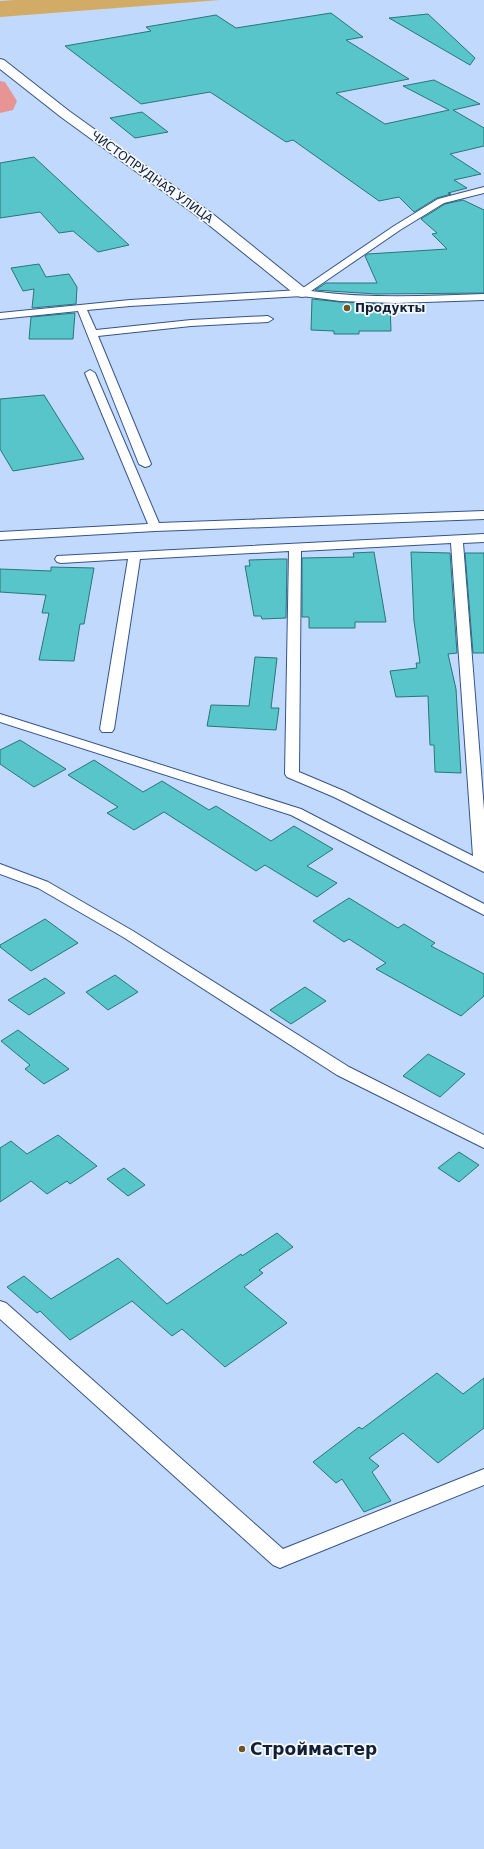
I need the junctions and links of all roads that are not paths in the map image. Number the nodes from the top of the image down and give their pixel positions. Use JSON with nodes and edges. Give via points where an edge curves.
{"nodes":[{"id":1,"x":0,"y":63,"type":"edge"},
{"id":2,"x":484,"y":190,"type":"edge"},
{"id":3,"x":302,"y":293,"type":"junction"},
{"id":4,"x":484,"y":298,"type":"edge"},
{"id":5,"x":81,"y":307,"type":"junction"},
{"id":6,"x":0,"y":316,"type":"edge"},
{"id":7,"x":268,"y":319,"type":"dead end"},
{"id":8,"x":92,"y":334,"type":"junction"},
{"id":9,"x":90,"y":373,"type":"dead end"},
{"id":10,"x":145,"y":464,"type":"dead end"},
{"id":11,"x":484,"y":515,"type":"edge"},
{"id":12,"x":155,"y":527,"type":"junction"},
{"id":13,"x":0,"y":536,"type":"edge"},
{"id":14,"x":484,"y":538,"type":"edge"},
{"id":15,"x":457,"y":539,"type":"junction"},
{"id":16,"x":295,"y":547,"type":"junction"},
{"id":17,"x":135,"y":555,"type":"junction"},
{"id":18,"x":61,"y":559,"type":"dead end"},
{"id":19,"x":0,"y":718,"type":"edge"},
{"id":20,"x":107,"y":728,"type":"dead end"},
{"id":21,"x":482,"y":866,"type":"edge"},
{"id":22,"x":0,"y":868,"type":"edge"},
{"id":23,"x":484,"y":910,"type":"edge"},
{"id":24,"x":484,"y":1142,"type":"edge"},
{"id":25,"x":0,"y":1308,"type":"edge"},
{"id":26,"x":484,"y":1478,"type":"edge"}],
"edges":[{"from":1,"to":3,"type":"street","name":"ЧИСТОПРУДНАЯ УЛИЦА","via":[[65,114],[209,218]]},
{"from":2,"to":3,"type":"lane","via":[[441,201]]},
{"from":3,"to":4,"type":"lane","via":[[387,300]]},
{"from":3,"to":5,"type":"lane"},
{"from":5,"to":6,"type":"lane"},
{"from":5,"to":8,"type":"lane"},
{"from":7,"to":8,"type":"lane"},
{"from":8,"to":10,"type":"lane"},
{"from":9,"to":12,"type":"lane"},
{"from":11,"to":12,"type":"lane"},
{"from":12,"to":13,"type":"lane"},
{"from":14,"to":15,"type":"lane"},
{"from":15,"to":16,"type":"lane"},
{"from":15,"to":21,"type":"lane"},
{"from":16,"to":17,"type":"lane"},
{"from":16,"to":21,"type":"lane","via":[[292,774],[339,794]]},
{"from":17,"to":18,"type":"lane"},
{"from":17,"to":20,"type":"lane"},
{"from":19,"to":23,"type":"lane","via":[[296,812]]},
{"from":22,"to":24,"type":"lane","via":[[43,886],[128,934],[343,1071]]},
{"from":25,"to":26,"type":"lane","via":[[280,1559]]}]}
